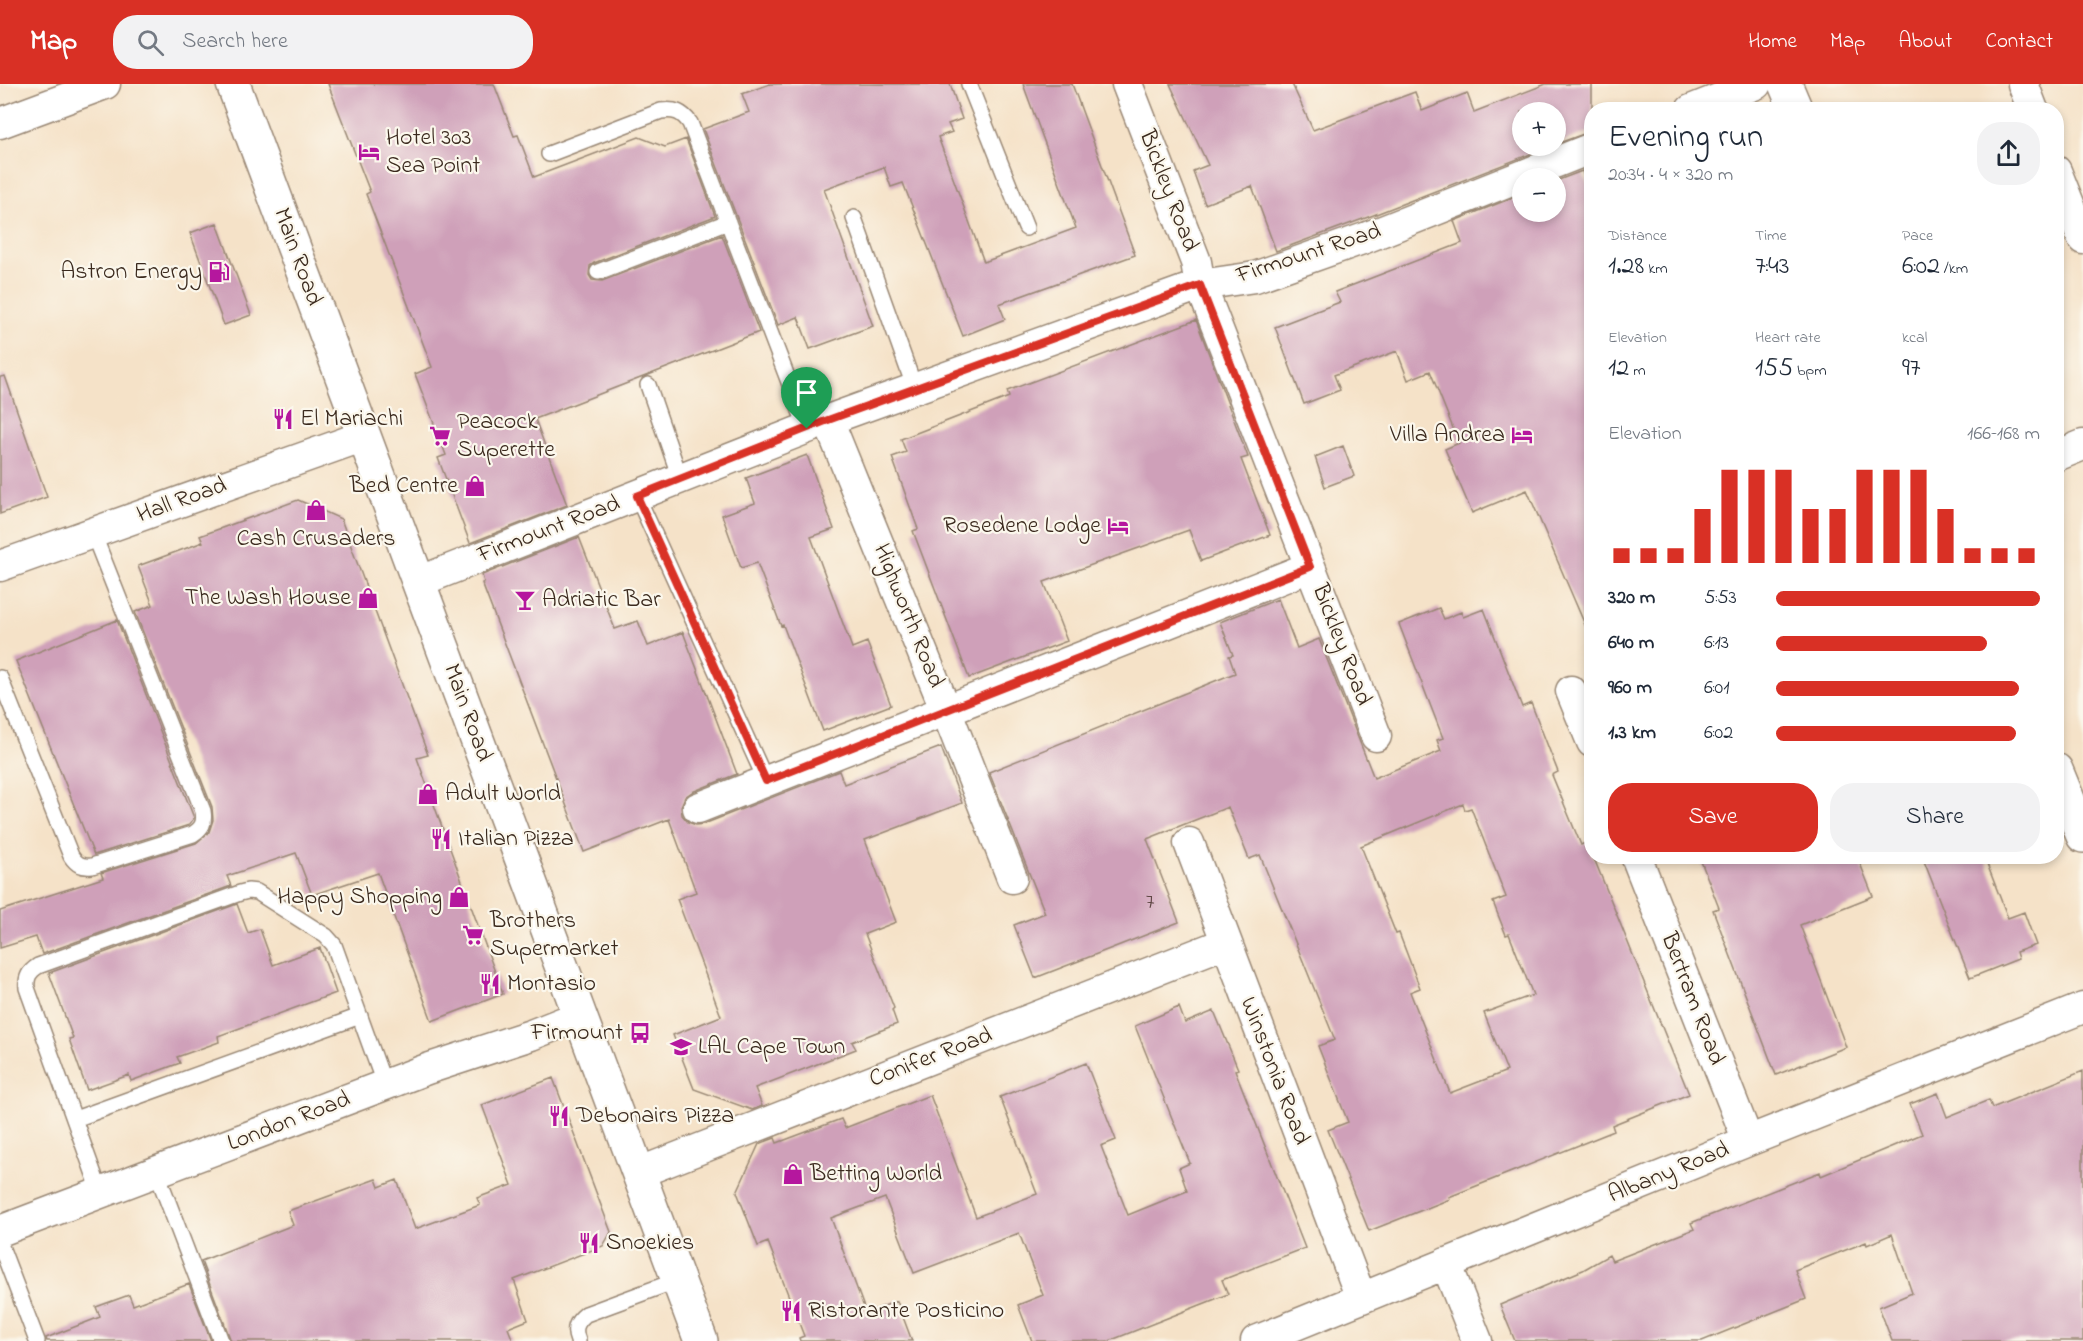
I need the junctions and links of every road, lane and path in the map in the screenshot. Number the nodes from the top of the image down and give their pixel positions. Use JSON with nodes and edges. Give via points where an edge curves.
{"nodes":[{"id":1,"x":105,"y":84,"type":"edge"},
{"id":2,"x":233,"y":84,"type":"edge"},
{"id":3,"x":969,"y":84,"type":"edge"},
{"id":4,"x":1127,"y":84,"type":"edge"},
{"id":5,"x":1756,"y":84,"type":"edge"},
{"id":6,"x":1785,"y":84,"type":"edge"},
{"id":7,"x":2023,"y":84,"type":"edge"},
{"id":8,"x":1711,"y":102,"type":"edge"},
{"id":9,"x":1793,"y":102,"type":"edge"},
{"id":10,"x":2030,"y":102,"type":"edge"},
{"id":11,"x":0,"y":123,"type":"edge"},
{"id":12,"x":1584,"y":151,"type":"edge"},
{"id":13,"x":549,"y":154,"type":"dead end"},
{"id":14,"x":2064,"y":191,"type":"edge"},
{"id":15,"x":854,"y":218,"type":"dead end"},
{"id":16,"x":728,"y":222,"type":"junction"},
{"id":17,"x":1026,"y":228,"type":"dead end"},
{"id":18,"x":2083,"y":239,"type":"edge"},
{"id":19,"x":598,"y":272,"type":"dead end"},
{"id":20,"x":1200,"y":285,"type":"junction"},
{"id":21,"x":648,"y":385,"type":"dead end"},
{"id":22,"x":915,"y":389,"type":"junction"},
{"id":23,"x":818,"y":425,"type":"junction"},
{"id":24,"x":364,"y":436,"type":"junction"},
{"id":25,"x":2083,"y":446,"type":"edge"},
{"id":26,"x":2064,"y":453,"type":"edge"},
{"id":27,"x":680,"y":478,"type":"junction"},
{"id":28,"x":637,"y":496,"type":"junction"},
{"id":29,"x":93,"y":533,"type":"junction"},
{"id":30,"x":0,"y":566,"type":"edge"},
{"id":31,"x":1310,"y":567,"type":"junction"},
{"id":32,"x":418,"y":582,"type":"junction"},
{"id":33,"x":0,"y":678,"type":"edge"},
{"id":34,"x":1571,"y":691,"type":"dead end"},
{"id":35,"x":946,"y":711,"type":"junction"},
{"id":36,"x":1584,"y":723,"type":"edge"},
{"id":37,"x":1376,"y":736,"type":"dead end"},
{"id":38,"x":766,"y":781,"type":"junction"},
{"id":39,"x":2064,"y":790,"type":"edge"},
{"id":40,"x":698,"y":807,"type":"dead end"},
{"id":41,"x":2083,"y":836,"type":"edge"},
{"id":42,"x":1188,"y":843,"type":"dead end"},
{"id":43,"x":1639,"y":864,"type":"edge"},
{"id":44,"x":1012,"y":878,"type":"dead end"},
{"id":45,"x":1225,"y":943,"type":"junction"},
{"id":46,"x":2083,"y":1008,"type":"edge"},
{"id":47,"x":360,"y":1016,"type":"junction"},
{"id":48,"x":579,"y":1016,"type":"junction"},
{"id":49,"x":385,"y":1086,"type":"junction"},
{"id":50,"x":75,"y":1119,"type":"junction"},
{"id":51,"x":1748,"y":1141,"type":"junction"},
{"id":52,"x":157,"y":1173,"type":"junction"},
{"id":53,"x":638,"y":1173,"type":"junction"},
{"id":54,"x":101,"y":1194,"type":"junction"},
{"id":55,"x":0,"y":1231,"type":"edge"},
{"id":56,"x":0,"y":1244,"type":"edge"},
{"id":57,"x":1446,"y":1263,"type":"junction"},
{"id":58,"x":678,"y":1280,"type":"junction"},
{"id":59,"x":1361,"y":1298,"type":"junction"},
{"id":60,"x":37,"y":1341,"type":"edge"},
{"id":61,"x":221,"y":1341,"type":"edge"},
{"id":62,"x":578,"y":1341,"type":"edge"},
{"id":63,"x":701,"y":1341,"type":"edge"},
{"id":64,"x":1256,"y":1341,"type":"edge"},
{"id":65,"x":1477,"y":1341,"type":"edge"}],
"edges":[{"from":1,"to":11,"type":"street"},
{"from":2,"to":24,"type":"main road","name":"Main Road"},
{"from":3,"to":17,"type":"lane"},
{"from":4,"to":20,"type":"street","name":"Bickley Road","via":[[1196,262]]},
{"from":5,"to":8,"type":"street"},
{"from":6,"to":9,"type":"main road"},
{"from":7,"to":10,"type":"street"},
{"from":12,"to":20,"type":"street","name":"Firmount Road","via":[[1255,278]]},
{"from":13,"to":16,"type":"lane","via":[[672,109],[690,123]]},
{"from":14,"to":18,"type":"street"},
{"from":15,"to":22,"type":"lane"},
{"from":16,"to":19,"type":"lane"},
{"from":16,"to":23,"type":"lane"},
{"from":20,"to":22,"type":"street","name":"Firmount Road"},
{"from":20,"to":31,"type":"street","name":"Bickley Road"},
{"from":21,"to":27,"type":"lane"},
{"from":22,"to":23,"type":"street","name":"Firmount Road"},
{"from":23,"to":27,"type":"street","name":"Firmount Road"},
{"from":23,"to":35,"type":"street","name":"Highworth Road"},
{"from":24,"to":29,"type":"street","name":"Hall Road"},
{"from":24,"to":32,"type":"main road","name":"Main Road"},
{"from":25,"to":26,"type":"street"},
{"from":27,"to":28,"type":"street","name":"Firmount Road"},
{"from":28,"to":32,"type":"street","name":"Firmount Road"},
{"from":28,"to":38,"type":"lane"},
{"from":29,"to":30,"type":"street","name":"Hall Road"},
{"from":29,"to":33,"type":"lane","via":[[203,811],[201,829],[92,866],[76,864]]},
{"from":31,"to":35,"type":"street"},
{"from":31,"to":37,"type":"street","name":"Bickley Road"},
{"from":32,"to":48,"type":"main road","name":"Main Road"},
{"from":34,"to":36,"type":"street"},
{"from":35,"to":38,"type":"street"},
{"from":35,"to":44,"type":"street","name":"Highworth Road"},
{"from":38,"to":40,"type":"street"},
{"from":39,"to":41,"type":"main road"},
{"from":42,"to":45,"type":"street","name":"Winstonia Road"},
{"from":43,"to":51,"type":"street","name":"Bertram Road"},
{"from":45,"to":53,"type":"street","name":"Conifer Road"},
{"from":45,"to":59,"type":"street","name":"Winstonia Road"},
{"from":46,"to":51,"type":"street","name":"Albany Road"},
{"from":47,"to":49,"type":"lane"},
{"from":47,"to":50,"type":"lane"},
{"from":47,"to":50,"type":"lane","via":[[330,940],[257,892],[240,893],[38,966],[30,971],[27,988]]},
{"from":48,"to":49,"type":"street","name":"London Road"},
{"from":48,"to":53,"type":"main road","name":"Main Road"},
{"from":49,"to":52,"type":"street","name":"London Road"},
{"from":50,"to":54,"type":"lane"},
{"from":51,"to":57,"type":"street","name":"Albany Road"},
{"from":52,"to":54,"type":"street","name":"London Road"},
{"from":52,"to":61,"type":"lane"},
{"from":53,"to":58,"type":"main road","name":"Main Road"},
{"from":54,"to":55,"type":"street","name":"London Road"},
{"from":56,"to":60,"type":"lane"},
{"from":57,"to":59,"type":"street","name":"Albany Road"},
{"from":57,"to":65,"type":"street"},
{"from":58,"to":62,"type":"lane","via":[[586,1314],[575,1328]]},
{"from":58,"to":63,"type":"main road","name":"Main Road"},
{"from":59,"to":64,"type":"street","name":"Albany Road"}]}
